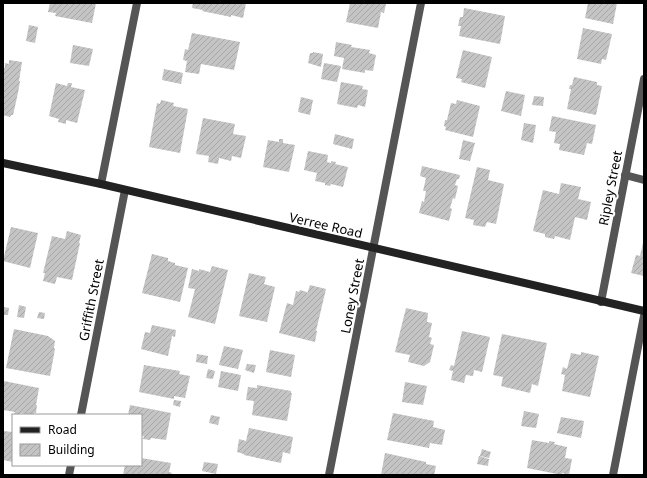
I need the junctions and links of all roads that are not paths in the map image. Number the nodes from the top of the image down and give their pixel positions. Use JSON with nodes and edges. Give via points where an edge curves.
{"nodes":[{"id":1,"x":137,"y":3,"type":"edge"},
{"id":2,"x":421,"y":3,"type":"edge"},
{"id":3,"x":644,"y":79,"type":"edge"},
{"id":4,"x":3,"y":164,"type":"edge"},
{"id":5,"x":625,"y":175,"type":"junction"},
{"id":6,"x":644,"y":180,"type":"edge"},
{"id":7,"x":101,"y":184,"type":"junction"},
{"id":8,"x":125,"y":190,"type":"junction"},
{"id":9,"x":373,"y":248,"type":"junction"},
{"id":10,"x":601,"y":302,"type":"junction"},
{"id":11,"x":644,"y":311,"type":"edge"},
{"id":12,"x":644,"y":316,"type":"edge"},
{"id":13,"x":81,"y":414,"type":"edge"},
{"id":14,"x":329,"y":475,"type":"edge"},
{"id":15,"x":613,"y":475,"type":"edge"}],
"edges":[{"from":1,"to":7,"type":"street"},
{"from":2,"to":9,"type":"street","name":"Loney Street"},
{"from":3,"to":5,"type":"street","name":"Ripley Street"},
{"from":4,"to":7,"type":"main road","name":"Verree Road"},
{"from":5,"to":6,"type":"street"},
{"from":5,"to":10,"type":"street","name":"Ripley Street"},
{"from":7,"to":8,"type":"main road","name":"Verree Road"},
{"from":8,"to":9,"type":"main road","name":"Verree Road"},
{"from":8,"to":13,"type":"street","name":"Griffith Street"},
{"from":9,"to":10,"type":"main road","name":"Verree Road"},
{"from":9,"to":14,"type":"street","name":"Loney Street"},
{"from":10,"to":11,"type":"main road","name":"Verree Road"},
{"from":12,"to":15,"type":"street"}]}
